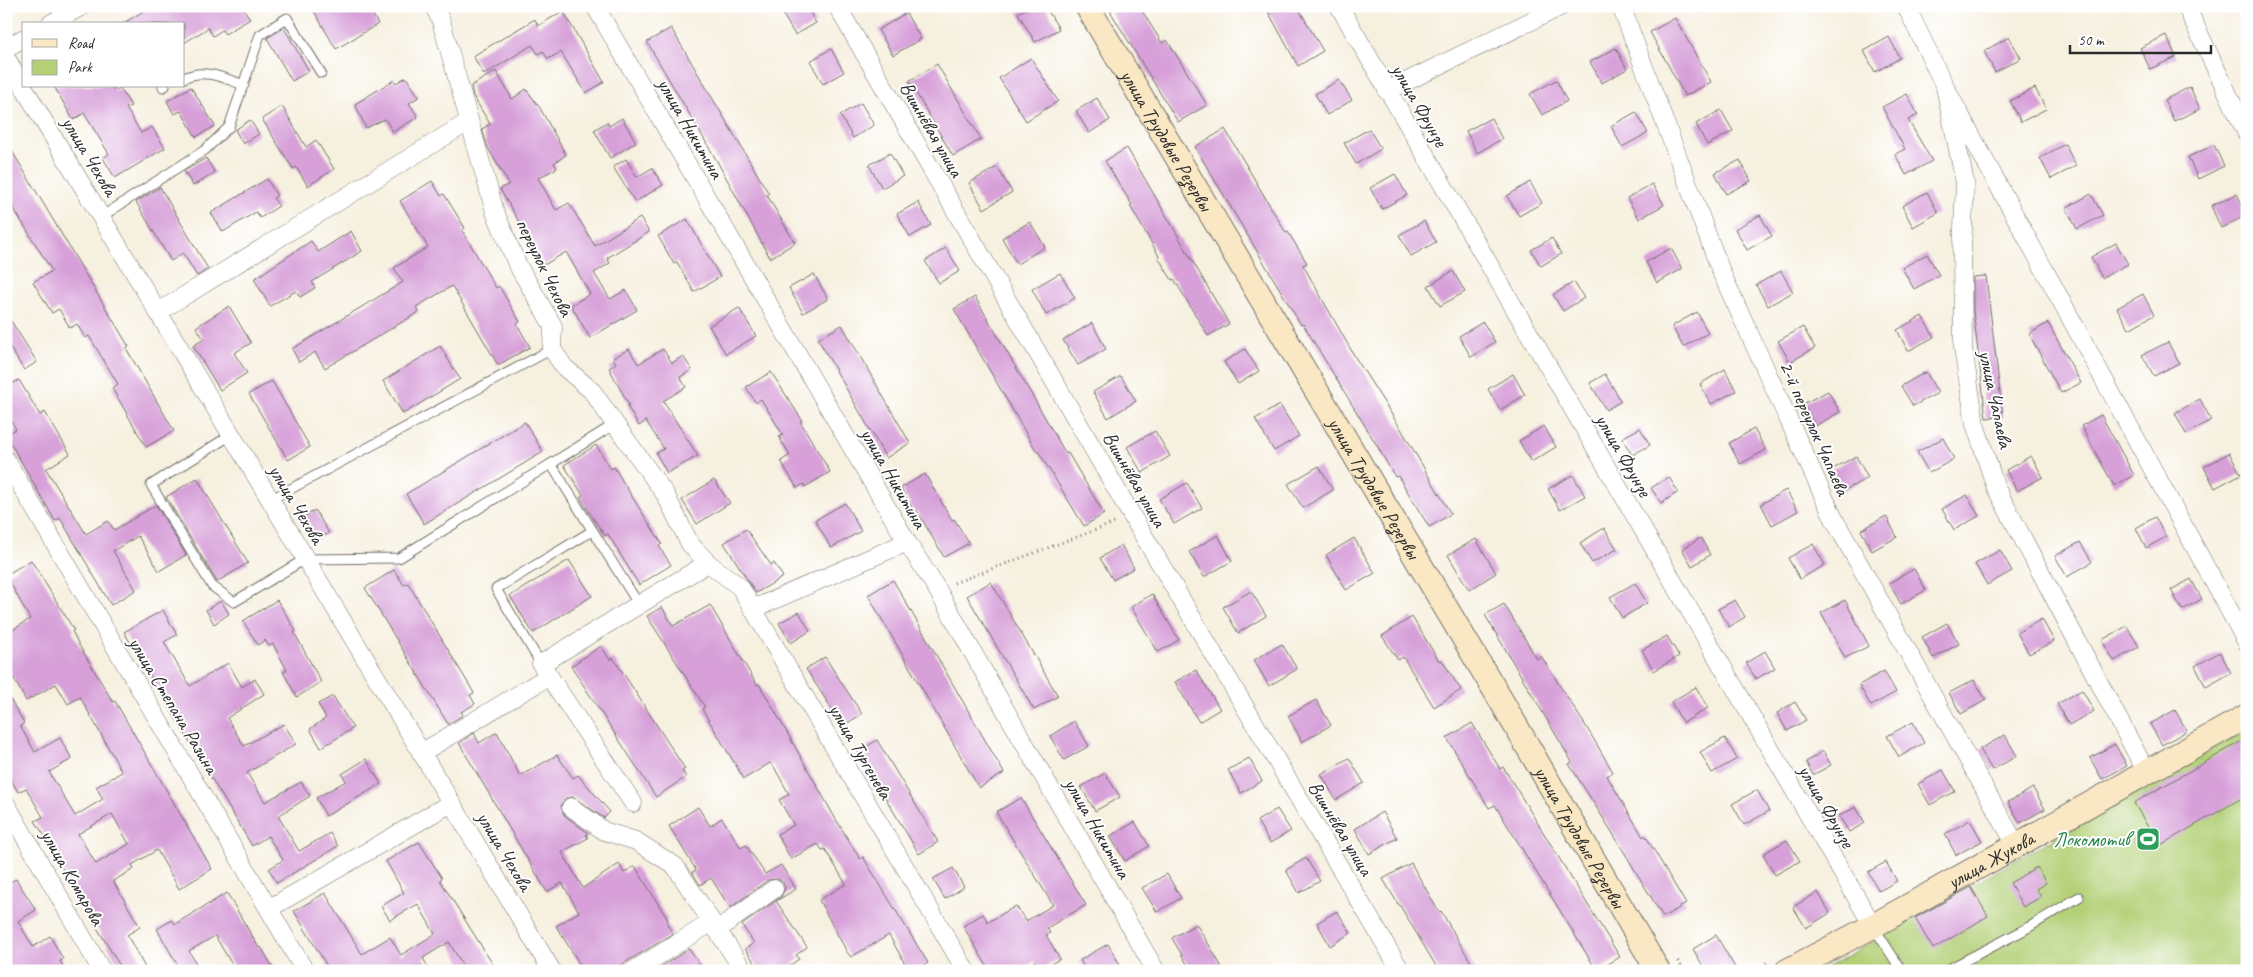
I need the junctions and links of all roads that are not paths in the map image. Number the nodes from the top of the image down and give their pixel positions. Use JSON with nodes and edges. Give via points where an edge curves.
{"nodes":[{"id":1,"x":82,"y":6,"type":"edge"},
{"id":2,"x":434,"y":6,"type":"edge"},
{"id":3,"x":595,"y":6,"type":"edge"},
{"id":4,"x":836,"y":6,"type":"edge"},
{"id":5,"x":1087,"y":6,"type":"edge"},
{"id":6,"x":1339,"y":6,"type":"edge"},
{"id":7,"x":1562,"y":6,"type":"edge"},
{"id":8,"x":1621,"y":6,"type":"edge"},
{"id":9,"x":1906,"y":6,"type":"edge"},
{"id":10,"x":2186,"y":6,"type":"edge"},
{"id":11,"x":54,"y":22,"type":"edge"},
{"id":12,"x":22,"y":39,"type":"edge"},
{"id":13,"x":6,"y":48,"type":"edge"},
{"id":14,"x":6,"y":58,"type":"edge"},
{"id":15,"x":321,"y":73,"type":"dead end"},
{"id":16,"x":185,"y":78,"type":"edge"},
{"id":17,"x":22,"y":85,"type":"edge"},
{"id":18,"x":244,"y":85,"type":"junction"},
{"id":19,"x":1945,"y":87,"type":"junction"},
{"id":20,"x":24,"y":88,"type":"edge"},
{"id":21,"x":1387,"y":91,"type":"junction"},
{"id":22,"x":468,"y":122,"type":"junction"},
{"id":23,"x":2247,"y":134,"type":"edge"},
{"id":24,"x":101,"y":217,"type":"junction"},
{"id":25,"x":158,"y":312,"type":"junction"},
{"id":26,"x":552,"y":349,"type":"junction"},
{"id":27,"x":615,"y":424,"type":"junction"},
{"id":28,"x":232,"y":435,"type":"junction"},
{"id":29,"x":6,"y":460,"type":"edge"},
{"id":30,"x":551,"y":464,"type":"junction"},
{"id":31,"x":270,"y":500,"type":"junction"},
{"id":32,"x":592,"y":531,"type":"junction"},
{"id":33,"x":907,"y":542,"type":"junction"},
{"id":34,"x":305,"y":559,"type":"junction"},
{"id":35,"x":708,"y":563,"type":"junction"},
{"id":36,"x":639,"y":605,"type":"junction"},
{"id":37,"x":753,"y":609,"type":"junction"},
{"id":38,"x":2247,"y":643,"type":"edge"},
{"id":39,"x":545,"y":670,"type":"junction"},
{"id":40,"x":2247,"y":716,"type":"edge"},
{"id":41,"x":421,"y":753,"type":"junction"},
{"id":42,"x":2147,"y":773,"type":"junction"},
{"id":43,"x":452,"y":803,"type":"junction"},
{"id":44,"x":633,"y":803,"type":"dead end"},
{"id":45,"x":6,"y":804,"type":"edge"},
{"id":46,"x":571,"y":807,"type":"dead end"},
{"id":47,"x":2016,"y":845,"type":"junction"},
{"id":48,"x":774,"y":890,"type":"dead end"},
{"id":49,"x":2079,"y":897,"type":"dead end"},
{"id":50,"x":270,"y":908,"type":"junction"},
{"id":51,"x":715,"y":926,"type":"junction"},
{"id":52,"x":1873,"y":926,"type":"junction"},
{"id":53,"x":102,"y":971,"type":"edge"},
{"id":54,"x":305,"y":971,"type":"edge"},
{"id":55,"x":552,"y":971,"type":"edge"},
{"id":56,"x":633,"y":971,"type":"edge"},
{"id":57,"x":744,"y":971,"type":"edge"},
{"id":58,"x":966,"y":971,"type":"edge"},
{"id":59,"x":1156,"y":971,"type":"edge"},
{"id":60,"x":1401,"y":971,"type":"edge"},
{"id":61,"x":1658,"y":971,"type":"edge"},
{"id":62,"x":1787,"y":971,"type":"edge"},
{"id":63,"x":1902,"y":971,"type":"edge"},
{"id":64,"x":1945,"y":971,"type":"edge"}],
"edges":[{"from":1,"to":11,"type":"street"},
{"from":2,"to":22,"type":"street","name":"переулок Чехова"},
{"from":3,"to":33,"type":"street","name":"улица Никитина"},
{"from":4,"to":60,"type":"street","name":"Вишнёвая улица"},
{"from":5,"to":61,"type":"main road","name":"улица Трудовые Резервы","via":[[1494,688]]},
{"from":6,"to":21,"type":"street","name":"улица Фрунзе"},
{"from":7,"to":21,"type":"street"},
{"from":8,"to":47,"type":"street","name":"2-й переулок Чапаева","via":[[1722,274],[1834,519]]},
{"from":9,"to":19,"type":"street","name":"улица Чапаева"},
{"from":10,"to":23,"type":"street"},
{"from":12,"to":13,"type":"street"},
{"from":14,"to":17,"type":"street","name":"улица Чехова"},
{"from":15,"to":18,"type":"lane","via":[[287,18],[260,35]]},
{"from":16,"to":18,"type":"lane","via":[[213,74]]},
{"from":18,"to":24,"type":"lane","via":[[228,126],[205,150]]},
{"from":19,"to":38,"type":"street","name":"улица Чапаева"},
{"from":19,"to":42,"type":"street","name":"улица Чапаева","via":[[1965,183],[1963,348],[1975,424],[1996,488]]},
{"from":20,"to":24,"type":"street","name":"улица Чехова"},
{"from":21,"to":52,"type":"street","name":"улица Фрунзе"},
{"from":22,"to":25,"type":"street"},
{"from":22,"to":26,"type":"street","name":"переулок Чехова","via":[[495,212],[517,264],[553,326]]},
{"from":24,"to":25,"type":"street","name":"улица Чехова"},
{"from":25,"to":28,"type":"street","name":"улица Чехова"},
{"from":26,"to":27,"type":"street","name":"переулок Чехова","via":[[564,367],[592,391]]},
{"from":26,"to":31,"type":"lane"},
{"from":27,"to":30,"type":"lane"},
{"from":27,"to":35,"type":"street","name":"переулок Чехова","via":[[665,494],[690,544]]},
{"from":28,"to":31,"type":"street","name":"улица Чехова"},
{"from":28,"to":34,"type":"lane","via":[[151,485],[212,586],[234,602]]},
{"from":29,"to":50,"type":"street","name":"улица Степана Разина"},
{"from":30,"to":32,"type":"lane"},
{"from":30,"to":34,"type":"lane","via":[[399,558]]},
{"from":31,"to":34,"type":"street","name":"улица Чехова"},
{"from":32,"to":36,"type":"lane"},
{"from":32,"to":39,"type":"lane","via":[[496,589]]},
{"from":33,"to":37,"type":"street"},
{"from":33,"to":59,"type":"street","name":"улица Никитина"},
{"from":34,"to":41,"type":"street","name":"улица Чехова"},
{"from":35,"to":36,"type":"street"},
{"from":35,"to":37,"type":"street","name":"улица Тургенева","via":[[740,587]]},
{"from":36,"to":39,"type":"street"},
{"from":37,"to":58,"type":"street","name":"улица Тургенева"},
{"from":39,"to":41,"type":"street"},
{"from":39,"to":44,"type":"street"},
{"from":40,"to":42,"type":"main road","name":"улица Жукова"},
{"from":41,"to":43,"type":"street","name":"улица Чехова"},
{"from":42,"to":47,"type":"main road","name":"улица Жукова"},
{"from":43,"to":50,"type":"street"},
{"from":43,"to":55,"type":"street","name":"улица Чехова"},
{"from":45,"to":53,"type":"street","name":"улица Комарова"},
{"from":46,"to":51,"type":"street","via":[[604,831],[636,841],[675,866]]},
{"from":47,"to":52,"type":"main road","name":"улица Жукова"},
{"from":48,"to":51,"type":"street"},
{"from":49,"to":64,"type":"lane"},
{"from":50,"to":54,"type":"street","name":"улица Степана Разина"},
{"from":51,"to":56,"type":"street"},
{"from":51,"to":57,"type":"street"},
{"from":52,"to":62,"type":"main road","name":"улица Жукова"},
{"from":52,"to":63,"type":"lane"}]}
